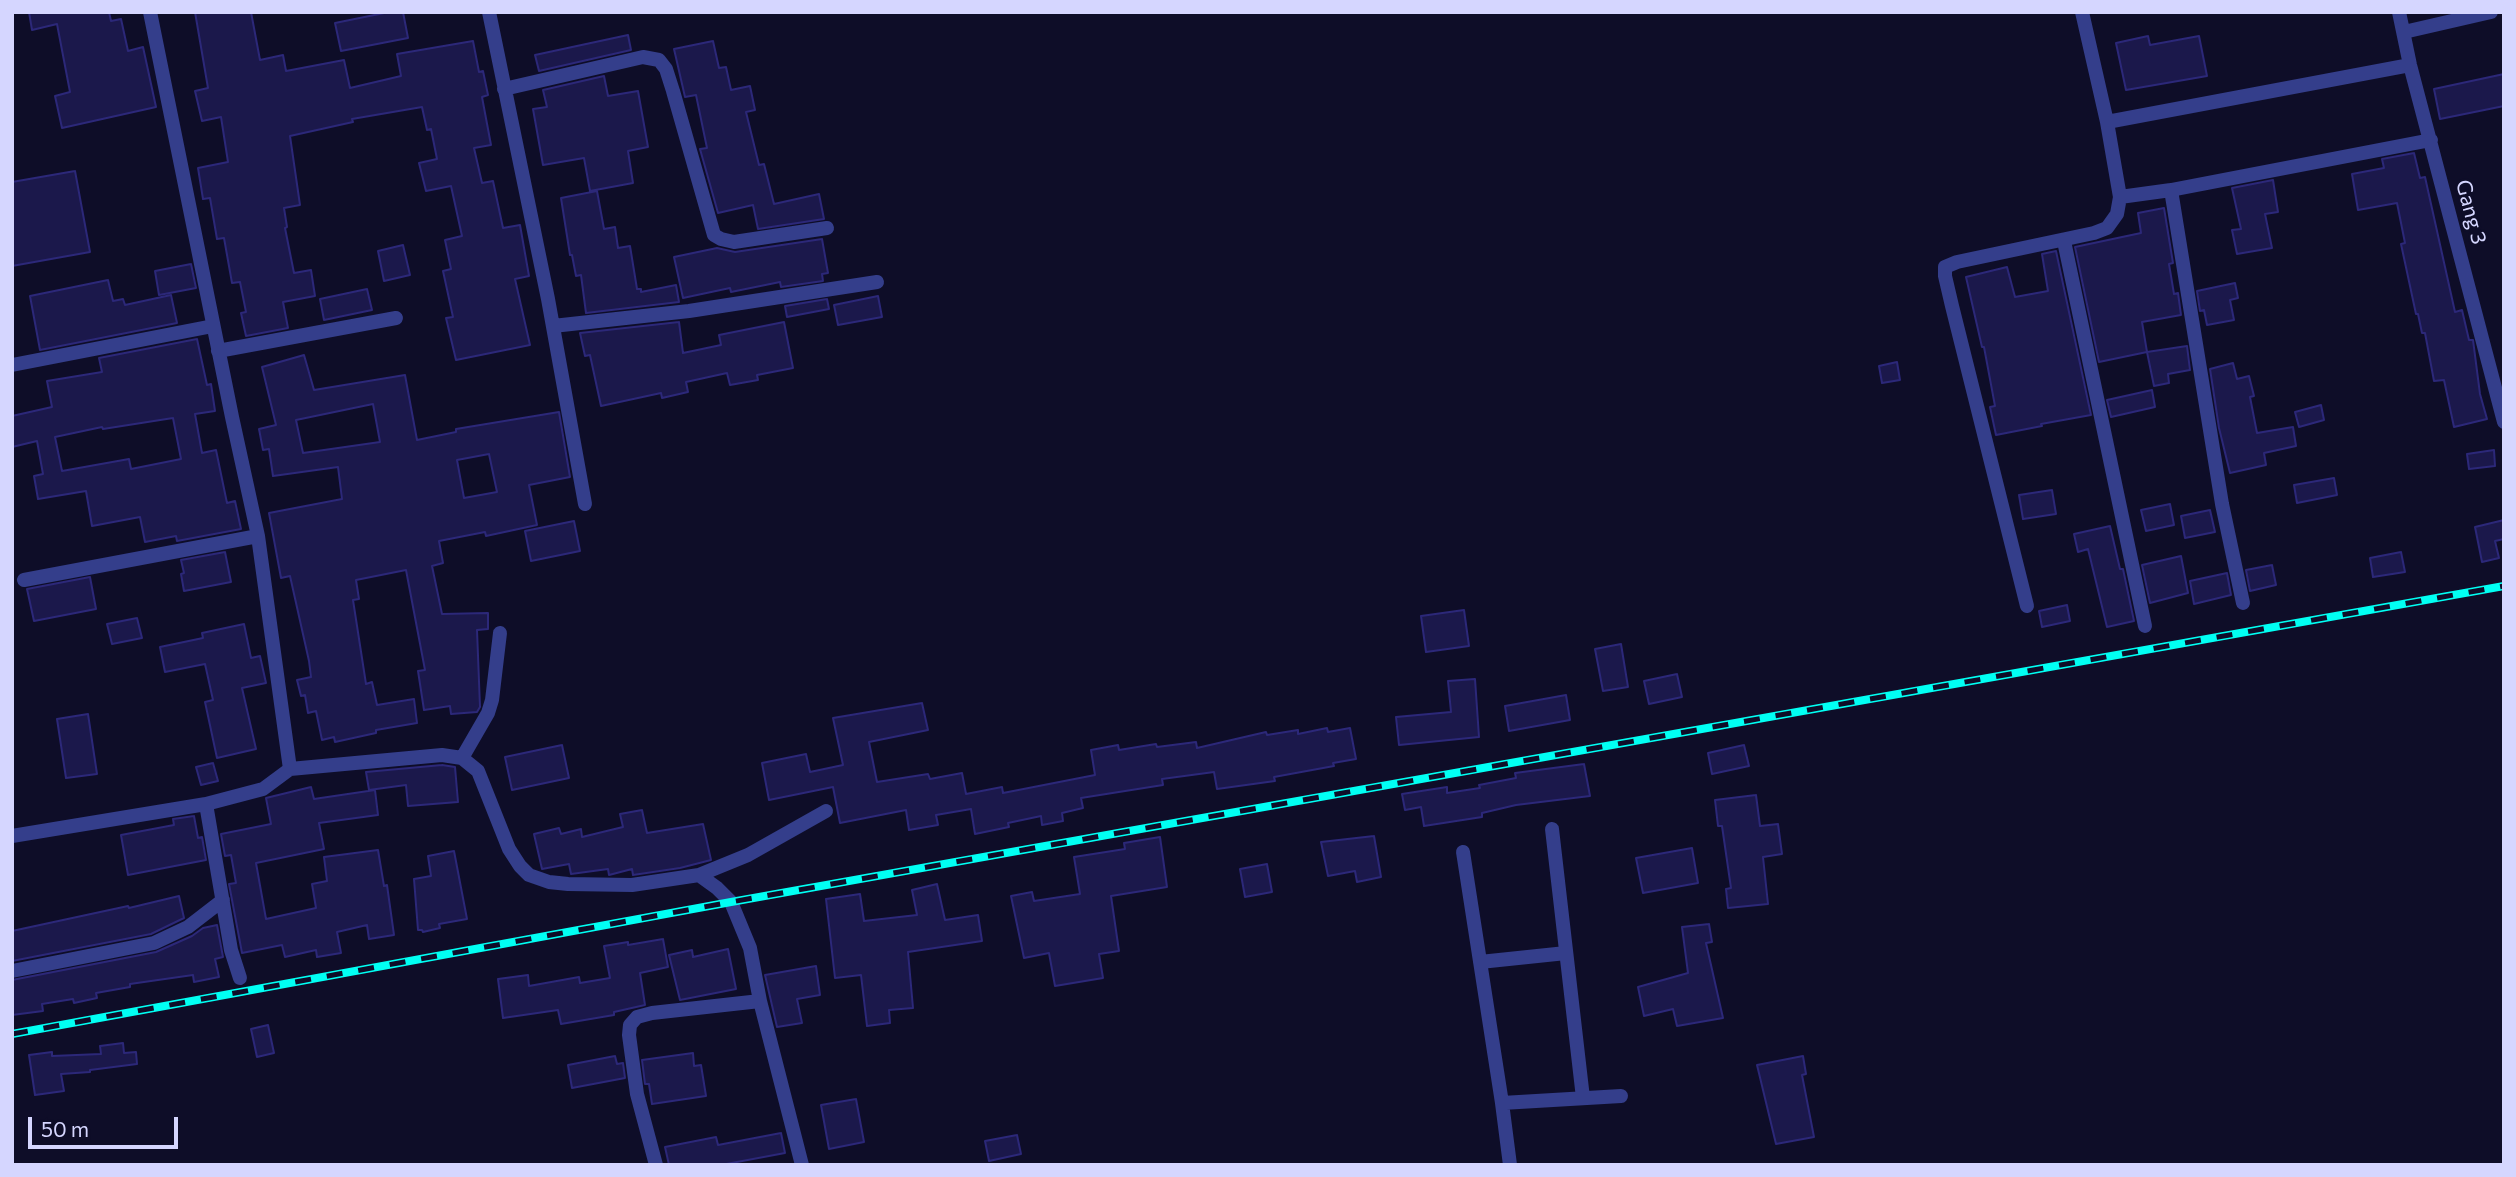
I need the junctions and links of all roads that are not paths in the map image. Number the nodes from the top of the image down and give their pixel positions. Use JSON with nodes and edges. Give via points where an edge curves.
{"nodes":[{"id":1,"x":150,"y":12,"type":"edge"},
{"id":2,"x":489,"y":12,"type":"edge"},
{"id":3,"x":2082,"y":12,"type":"edge"},
{"id":4,"x":2399,"y":12,"type":"edge"},
{"id":5,"x":2491,"y":12,"type":"edge"},
{"id":6,"x":2404,"y":32,"type":"junction"},
{"id":7,"x":2410,"y":65,"type":"junction"},
{"id":8,"x":504,"y":89,"type":"junction"},
{"id":9,"x":2107,"y":122,"type":"junction"},
{"id":10,"x":2431,"y":140,"type":"junction"},
{"id":11,"x":2171,"y":190,"type":"junction"},
{"id":12,"x":2120,"y":197,"type":"junction"},
{"id":13,"x":827,"y":228,"type":"dead end"},
{"id":14,"x":2064,"y":241,"type":"junction"},
{"id":15,"x":877,"y":282,"type":"dead end"},
{"id":16,"x":396,"y":318,"type":"dead end"},
{"id":17,"x":213,"y":326,"type":"junction"},
{"id":18,"x":553,"y":326,"type":"junction"},
{"id":19,"x":218,"y":351,"type":"junction"},
{"id":20,"x":12,"y":365,"type":"edge"},
{"id":21,"x":2504,"y":422,"type":"edge"},
{"id":22,"x":585,"y":504,"type":"dead end"},
{"id":23,"x":258,"y":536,"type":"junction"},
{"id":24,"x":24,"y":580,"type":"dead end"},
{"id":25,"x":2243,"y":603,"type":"dead end"},
{"id":26,"x":2028,"y":606,"type":"dead end"},
{"id":27,"x":2145,"y":626,"type":"dead end"},
{"id":28,"x":500,"y":634,"type":"dead end"},
{"id":29,"x":462,"y":758,"type":"junction"},
{"id":30,"x":290,"y":769,"type":"junction"},
{"id":31,"x":206,"y":804,"type":"junction"},
{"id":32,"x":826,"y":811,"type":"dead end"},
{"id":33,"x":1552,"y":829,"type":"dead end"},
{"id":34,"x":12,"y":836,"type":"edge"},
{"id":35,"x":1464,"y":852,"type":"dead end"},
{"id":36,"x":699,"y":875,"type":"junction"},
{"id":37,"x":223,"y":900,"type":"junction"},
{"id":38,"x":1566,"y":953,"type":"junction"},
{"id":39,"x":1480,"y":962,"type":"junction"},
{"id":40,"x":12,"y":971,"type":"edge"},
{"id":41,"x":240,"y":978,"type":"dead end"},
{"id":42,"x":760,"y":1001,"type":"junction"},
{"id":43,"x":1621,"y":1096,"type":"dead end"},
{"id":44,"x":1583,"y":1098,"type":"junction"},
{"id":45,"x":1502,"y":1103,"type":"junction"},
{"id":46,"x":656,"y":1165,"type":"edge"},
{"id":47,"x":802,"y":1165,"type":"edge"},
{"id":48,"x":1510,"y":1165,"type":"edge"}],
"edges":[{"from":1,"to":17,"type":"street"},
{"from":2,"to":8,"type":"street"},
{"from":3,"to":9,"type":"street"},
{"from":4,"to":6,"type":"street","name":"Gang 3"},
{"from":5,"to":6,"type":"street"},
{"from":6,"to":7,"type":"street","name":"Gang 3"},
{"from":7,"to":9,"type":"street"},
{"from":7,"to":10,"type":"street","name":"Gang 3"},
{"from":8,"to":13,"type":"street","via":[[643,57],[659,60],[673,91],[714,235],[734,242]]},
{"from":8,"to":18,"type":"street"},
{"from":9,"to":12,"type":"street"},
{"from":10,"to":11,"type":"street"},
{"from":10,"to":21,"type":"street","name":"Gang 3"},
{"from":11,"to":12,"type":"street"},
{"from":11,"to":25,"type":"street","via":[[2217,479]]},
{"from":12,"to":14,"type":"street","via":[[2117,214],[2107,228]]},
{"from":14,"to":26,"type":"street","via":[[1945,267]]},
{"from":14,"to":27,"type":"street"},
{"from":15,"to":18,"type":"street"},
{"from":16,"to":19,"type":"street"},
{"from":17,"to":19,"type":"street"},
{"from":17,"to":20,"type":"street"},
{"from":18,"to":22,"type":"street"},
{"from":19,"to":23,"type":"street"},
{"from":23,"to":24,"type":"street"},
{"from":23,"to":30,"type":"street"},
{"from":28,"to":29,"type":"street","via":[[492,700]]},
{"from":29,"to":30,"type":"street","via":[[442,755]]},
{"from":29,"to":36,"type":"street","via":[[478,771],[509,849],[529,875],[568,884],[632,885]]},
{"from":30,"to":31,"type":"street","via":[[263,789]]},
{"from":31,"to":34,"type":"street"},
{"from":31,"to":37,"type":"street"},
{"from":32,"to":36,"type":"street","via":[[748,855]]},
{"from":33,"to":38,"type":"street"},
{"from":35,"to":39,"type":"street"},
{"from":36,"to":42,"type":"street","via":[[731,902],[750,948]]},
{"from":37,"to":40,"type":"street","via":[[188,927],[153,943]]},
{"from":37,"to":41,"type":"street"},
{"from":38,"to":39,"type":"street"},
{"from":38,"to":44,"type":"street"},
{"from":39,"to":45,"type":"street"},
{"from":42,"to":46,"type":"street","via":[[652,1013],[637,1017],[630,1025],[638,1094]]},
{"from":42,"to":47,"type":"street"},
{"from":43,"to":44,"type":"street"},
{"from":44,"to":45,"type":"street"},
{"from":45,"to":48,"type":"street"}]}
